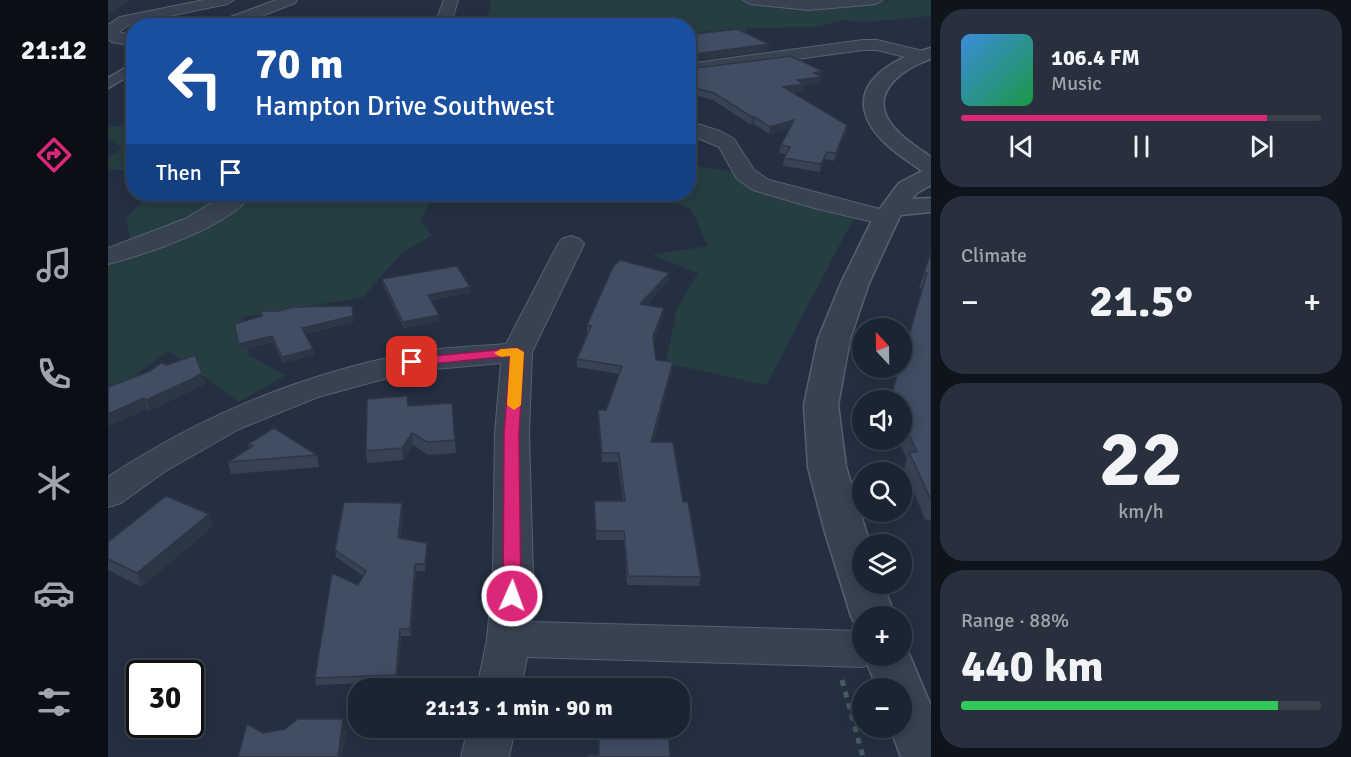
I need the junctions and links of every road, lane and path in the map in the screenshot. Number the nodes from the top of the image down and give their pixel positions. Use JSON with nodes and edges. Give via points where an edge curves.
{"nodes":[{"id":1,"x":227,"y":0,"type":"edge"},
{"id":2,"x":290,"y":0,"type":"edge"},
{"id":3,"x":452,"y":0,"type":"edge"},
{"id":4,"x":750,"y":0,"type":"edge"},
{"id":5,"x":876,"y":0,"type":"edge"},
{"id":6,"x":135,"y":18,"type":"edge"},
{"id":7,"x":242,"y":18,"type":"edge"},
{"id":8,"x":445,"y":18,"type":"edge"},
{"id":9,"x":126,"y":20,"type":"edge"},
{"id":10,"x":126,"y":40,"type":"edge"},
{"id":11,"x":926,"y":54,"type":"edge"},
{"id":12,"x":696,"y":68,"type":"edge"},
{"id":13,"x":126,"y":72,"type":"edge"},
{"id":14,"x":108,"y":84,"type":"edge"},
{"id":15,"x":696,"y":130,"type":"edge"},
{"id":16,"x":931,"y":167,"type":"edge"},
{"id":17,"x":931,"y":176,"type":"edge"},
{"id":18,"x":230,"y":201,"type":"edge"},
{"id":19,"x":931,"y":205,"type":"edge"},
{"id":20,"x":889,"y":213,"type":"junction"},
{"id":21,"x":571,"y":244,"type":"dead end"},
{"id":22,"x":108,"y":256,"type":"edge"},
{"id":23,"x":517,"y":352,"type":"junction"},
{"id":24,"x":108,"y":494,"type":"edge"},
{"id":25,"x":870,"y":606,"type":"edge"},
{"id":26,"x":509,"y":639,"type":"junction"},
{"id":27,"x":848,"y":649,"type":"edge"},
{"id":28,"x":501,"y":678,"type":"edge"},
{"id":29,"x":912,"y":719,"type":"edge"},
{"id":30,"x":490,"y":738,"type":"edge"},
{"id":31,"x":486,"y":757,"type":"edge"},
{"id":32,"x":863,"y":757,"type":"edge"},
{"id":33,"x":927,"y":757,"type":"edge"}],
"edges":[{"from":1,"to":6,"type":"street"},
{"from":2,"to":7,"type":"street"},
{"from":3,"to":8,"type":"street"},
{"from":4,"to":5,"type":"street","via":[[809,6]]},
{"from":9,"to":10,"type":"street","via":[[110,33]]},
{"from":11,"to":12,"type":"street","via":[[863,45]]},
{"from":11,"to":16,"type":"street","via":[[886,76],[876,92],[875,112],[909,152]]},
{"from":13,"to":14,"type":"street"},
{"from":15,"to":20,"type":"street","via":[[727,143],[745,174],[761,185],[826,204]]},
{"from":17,"to":20,"type":"street","via":[[908,188]]},
{"from":18,"to":22,"type":"street","via":[[174,234]]},
{"from":19,"to":20,"type":"street"},
{"from":20,"to":25,"type":"street","via":[[855,283],[834,339],[821,405],[827,467]]},
{"from":21,"to":23,"type":"street"},
{"from":23,"to":24,"type":"street","via":[[412,362],[308,390],[227,422]]},
{"from":23,"to":26,"type":"street"},
{"from":26,"to":27,"type":"street"},
{"from":26,"to":28,"type":"street"},
{"from":27,"to":32,"type":"path"},
{"from":29,"to":33,"type":"street"},
{"from":30,"to":31,"type":"street"}]}
